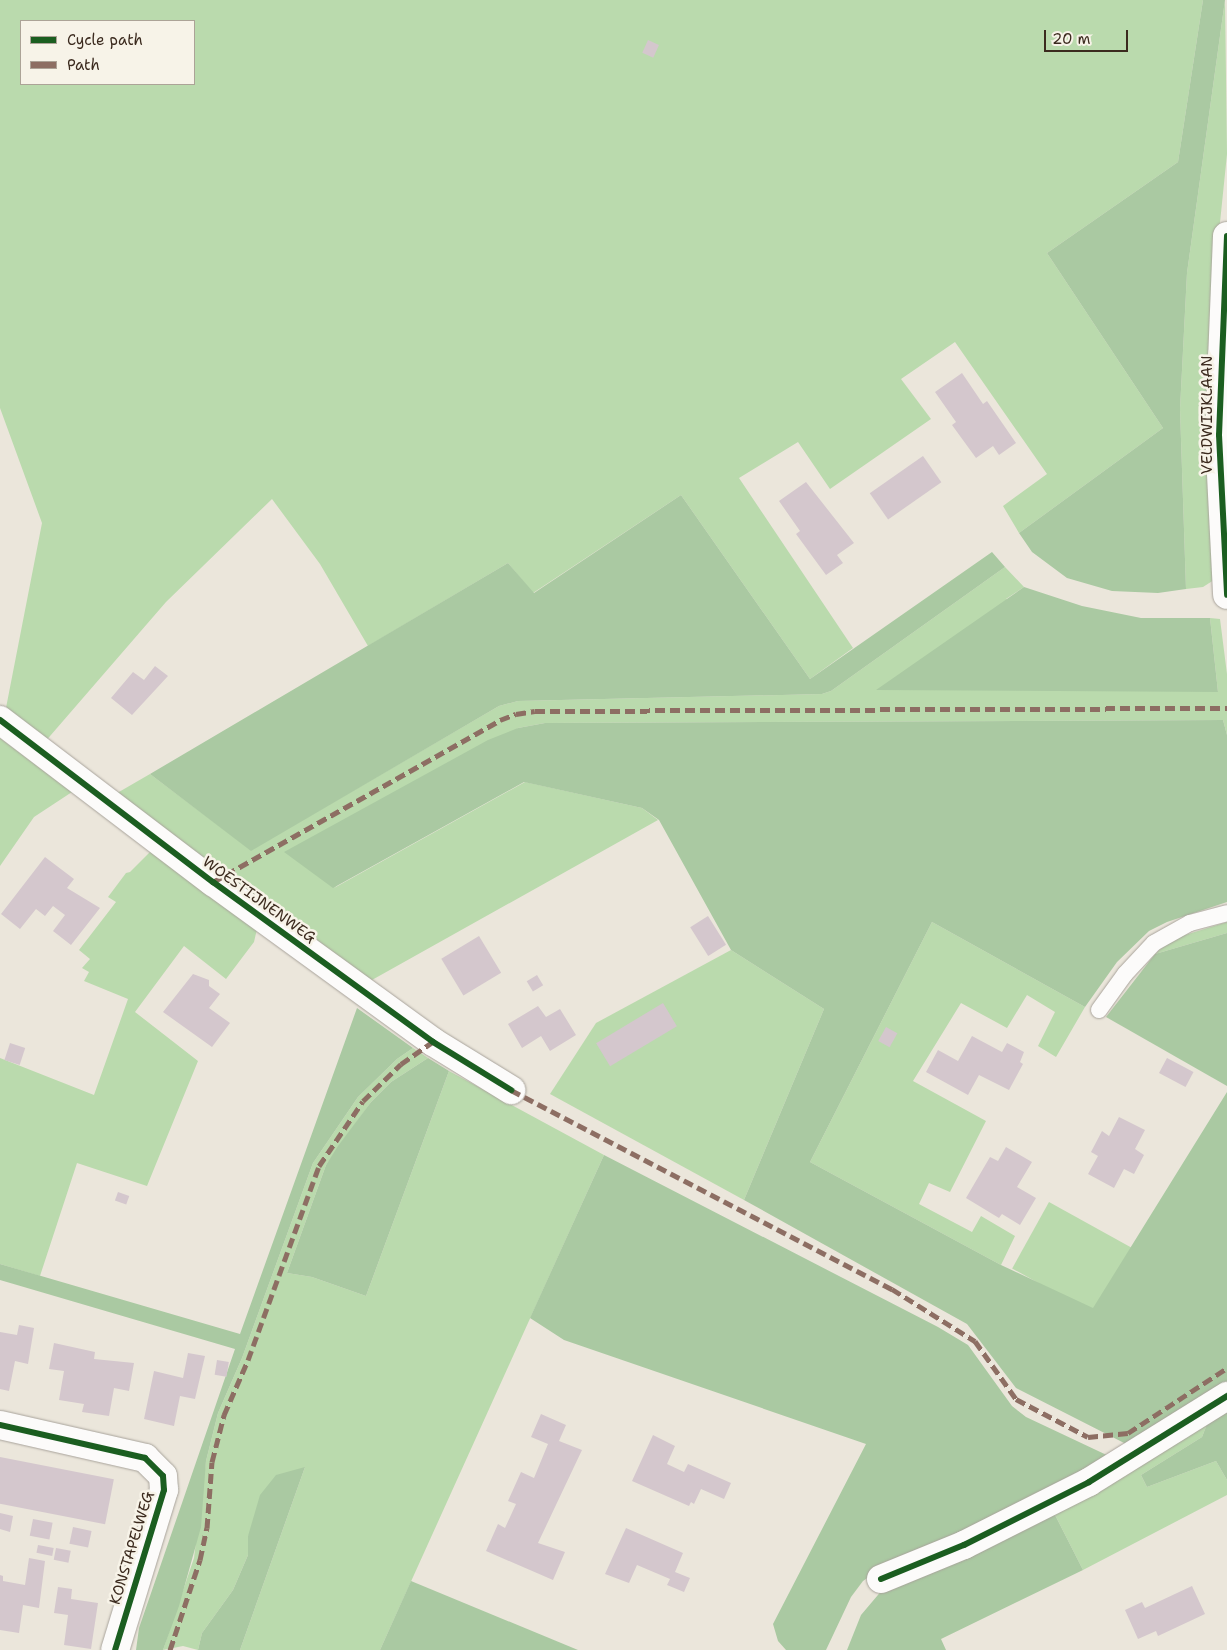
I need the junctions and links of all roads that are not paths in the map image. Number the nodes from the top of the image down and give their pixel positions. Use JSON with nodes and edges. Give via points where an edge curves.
{"nodes":[{"id":1,"x":1227,"y":236,"type":"edge"},
{"id":2,"x":1227,"y":595,"type":"edge"},
{"id":3,"x":0,"y":720,"type":"edge"},
{"id":4,"x":1227,"y":914,"type":"edge"},
{"id":5,"x":1099,"y":1010,"type":"dead end"},
{"id":6,"x":511,"y":1090,"type":"dead end"},
{"id":7,"x":1227,"y":1396,"type":"edge"},
{"id":8,"x":0,"y":1425,"type":"edge"},
{"id":9,"x":881,"y":1579,"type":"dead end"},
{"id":10,"x":115,"y":1650,"type":"edge"}],
"edges":[{"from":1,"to":2,"type":"street","name":"VELDWIJKLAAN","via":[[1219,435]]},
{"from":3,"to":6,"type":"street","name":"WOESTIJNENWEG","via":[[433,1042]]},
{"from":4,"to":5,"type":"lane","via":[[1190,923],[1154,943],[1125,974]]},
{"from":7,"to":9,"type":"street","via":[[1089,1482],[964,1545]]},
{"from":8,"to":10,"type":"street","name":"KONSTAPELWEG","via":[[145,1458],[163,1476],[164,1490]]}]}
